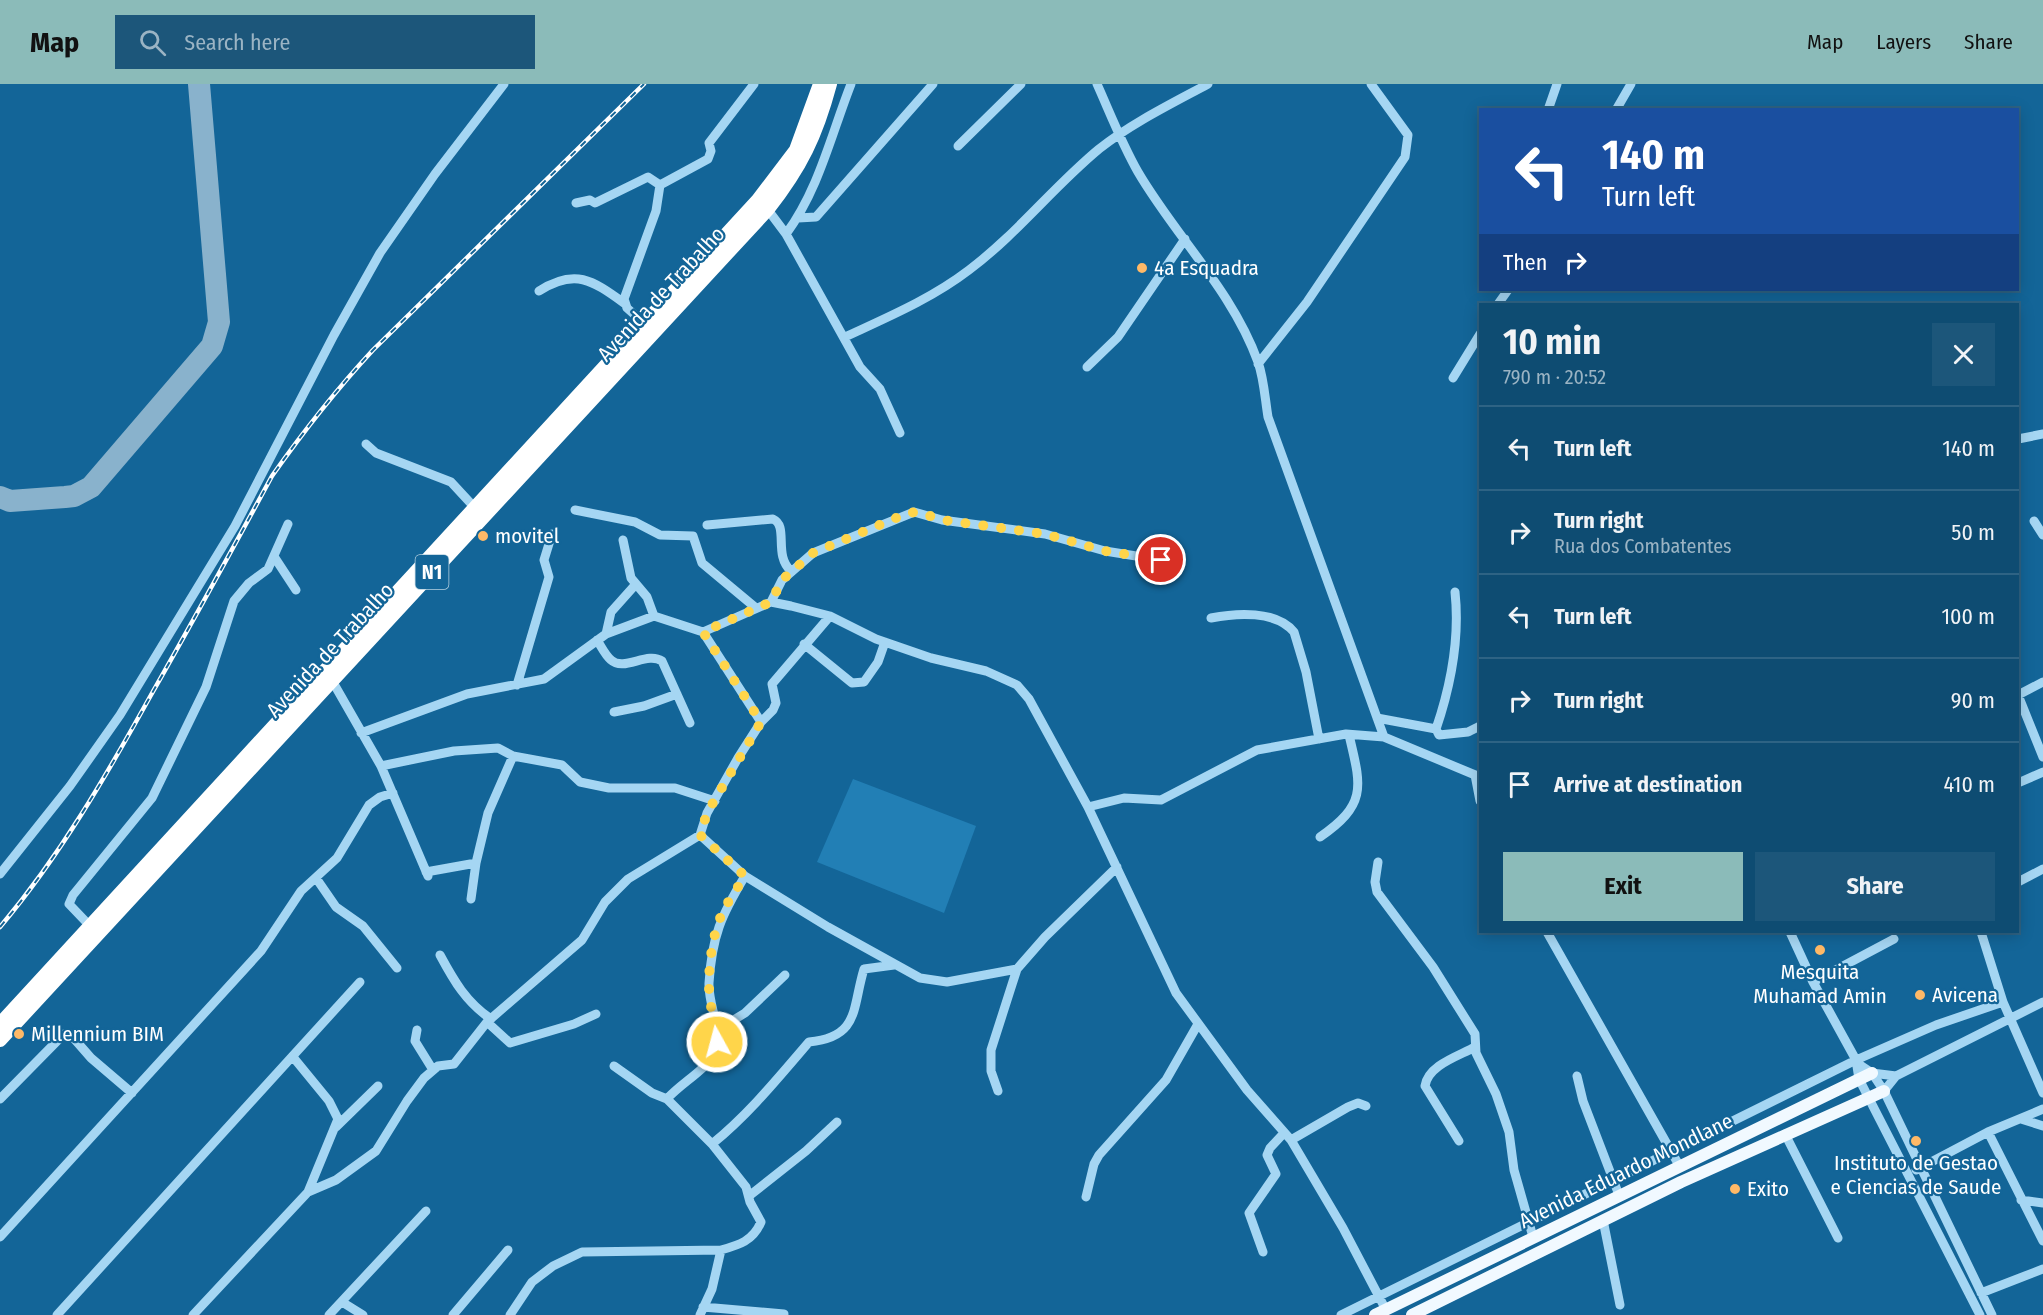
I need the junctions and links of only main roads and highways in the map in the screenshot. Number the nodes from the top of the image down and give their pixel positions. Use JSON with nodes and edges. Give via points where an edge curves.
{"nodes":[{"id":1,"x":820,"y":84,"type":"edge"},
{"id":2,"x":830,"y":84,"type":"edge"},
{"id":3,"x":763,"y":205,"type":"junction"},
{"id":4,"x":698,"y":276,"type":"junction"},
{"id":5,"x":606,"y":376,"type":"junction"},
{"id":6,"x":533,"y":455,"type":"junction"},
{"id":7,"x":444,"y":551,"type":"junction"},
{"id":8,"x":191,"y":823,"type":"junction"},
{"id":9,"x":18,"y":1012,"type":"junction"},
{"id":10,"x":0,"y":1024,"type":"edge"},
{"id":11,"x":0,"y":1040,"type":"edge"},
{"id":12,"x":1872,"y":1073,"type":"road end"},
{"id":13,"x":1884,"y":1091,"type":"road end"},
{"id":14,"x":1641,"y":1185,"type":"junction"},
{"id":15,"x":1647,"y":1198,"type":"junction"},
{"id":16,"x":1380,"y":1312,"type":"edge"},
{"id":17,"x":1412,"y":1315,"type":"edge"}],
"edges":[{"from":1,"to":3,"type":"highway","name":"Avenida de Trabalho","number":"N1","via":[[796,150]]},
{"from":2,"to":3,"type":"highway","name":"Avenida de Trabalho","number":"N1","via":[[799,167]]},
{"from":3,"to":4,"type":"highway","name":"Avenida de Trabalho","number":"N1"},
{"from":4,"to":5,"type":"highway","name":"Avenida de Trabalho","number":"N1"},
{"from":4,"to":5,"type":"highway","name":"Avenida de Trabalho","number":"N1","via":[[645,324]]},
{"from":5,"to":6,"type":"highway","name":"Avenida de Trabalho","number":"N1"},
{"from":6,"to":7,"type":"highway","name":"Avenida de Trabalho","number":"N1"},
{"from":6,"to":7,"type":"highway","name":"Avenida de Trabalho","number":"N1","via":[[476,509]]},
{"from":7,"to":8,"type":"highway","name":"Avenida de Trabalho","number":"N1"},
{"from":8,"to":9,"type":"highway","name":"Avenida de Trabalho","number":"N1"},
{"from":8,"to":9,"type":"highway","name":"Avenida de Trabalho","number":"N1","via":[[90,926]]},
{"from":9,"to":10,"type":"highway","name":"Avenida de Trabalho","number":"N1"},
{"from":9,"to":11,"type":"highway","name":"Avenida de Trabalho","number":"N1"},
{"from":12,"to":14,"type":"main road","name":"Avenida Eduardo Mondlane"},
{"from":13,"to":15,"type":"main road","name":"Avenida Eduardo Mondlane"},
{"from":14,"to":15,"type":"main road"},
{"from":14,"to":16,"type":"main road","name":"Avenida Eduardo Mondlane"},
{"from":15,"to":17,"type":"main road","name":"Avenida Eduardo Mondlane"}]}
